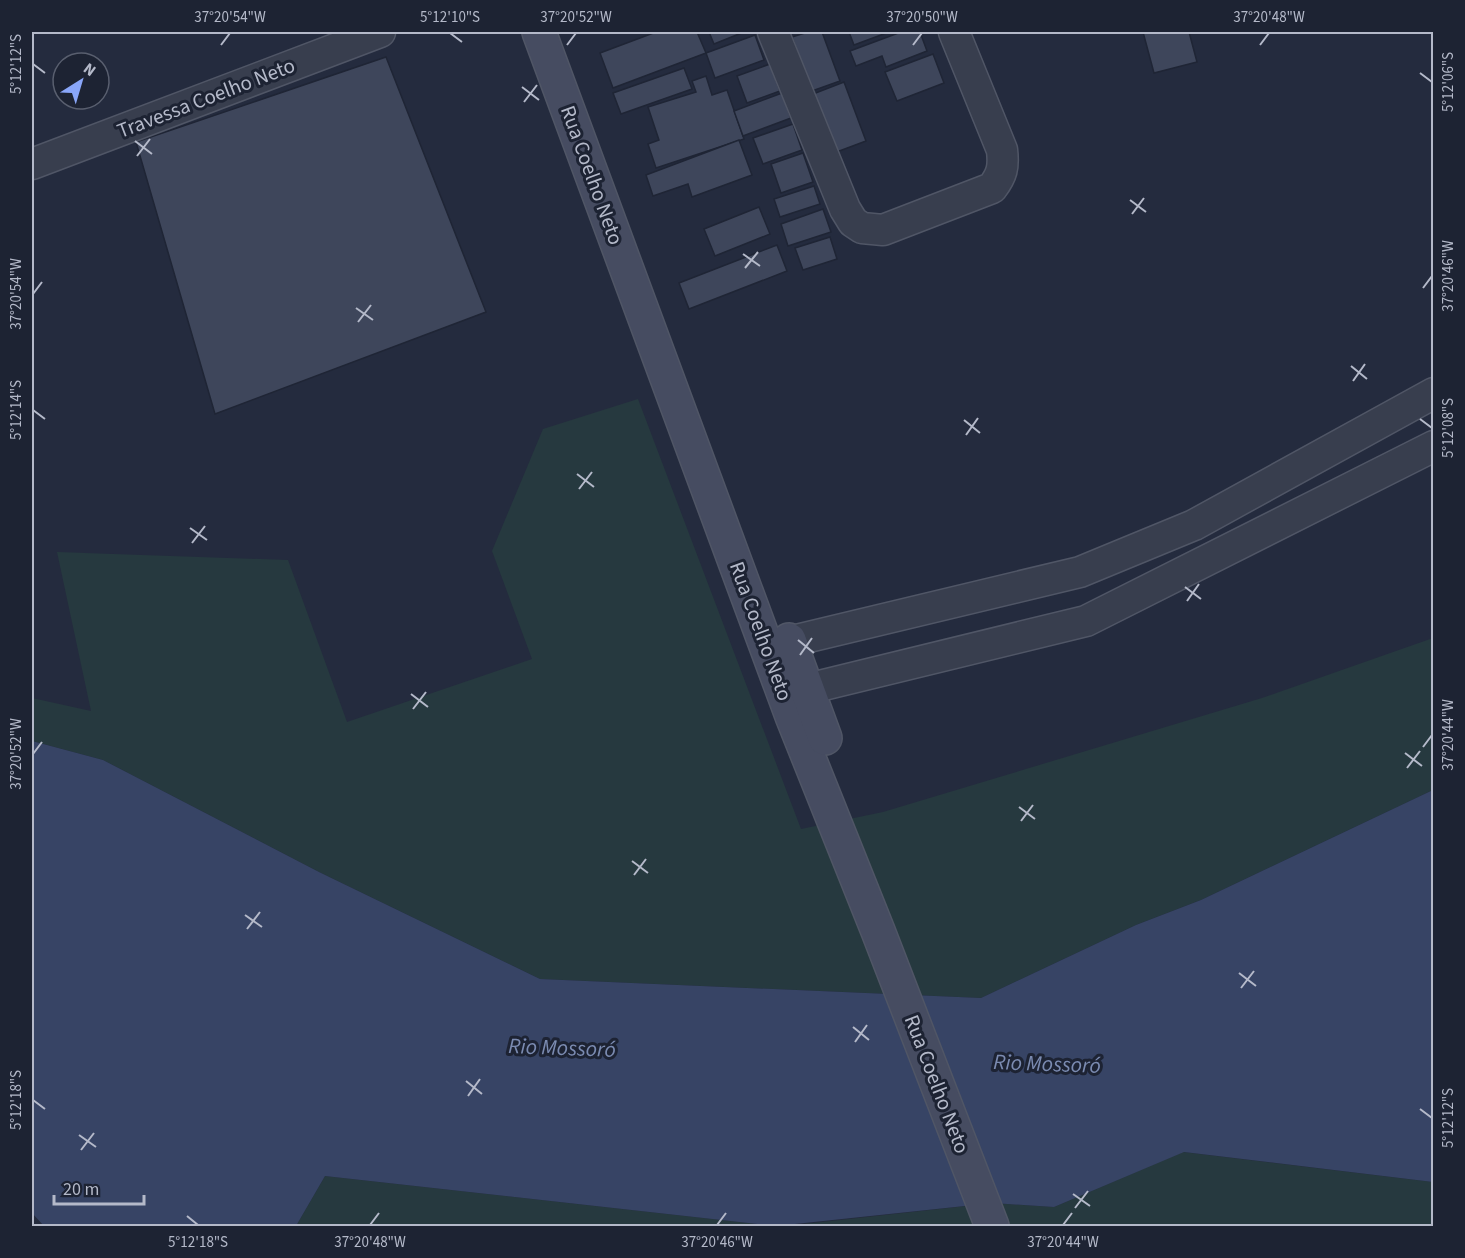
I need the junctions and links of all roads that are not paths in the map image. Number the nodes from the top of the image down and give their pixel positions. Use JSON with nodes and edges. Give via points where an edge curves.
{"nodes":[{"id":1,"x":380,"y":32,"type":"edge"},
{"id":2,"x":538,"y":32,"type":"edge"},
{"id":3,"x":562,"y":32,"type":"edge"},
{"id":4,"x":773,"y":32,"type":"edge"},
{"id":5,"x":954,"y":32,"type":"edge"},
{"id":6,"x":32,"y":164,"type":"edge"},
{"id":7,"x":1434,"y":393,"type":"edge"},
{"id":8,"x":1434,"y":446,"type":"edge"},
{"id":9,"x":778,"y":644,"type":"junction"},
{"id":10,"x":796,"y":693,"type":"junction"},
{"id":11,"x":886,"y":928,"type":"junction"},
{"id":12,"x":992,"y":1227,"type":"edge"},
{"id":13,"x":1010,"y":1227,"type":"edge"}],
"edges":[{"from":1,"to":6,"type":"street","name":"Travessa Coelho Neto"},
{"from":2,"to":9,"type":"main road","name":"Rua Coelho Neto"},
{"from":3,"to":9,"type":"main road","name":"Rua Coelho Neto"},
{"from":4,"to":5,"type":"street","via":[[845,209],[862,228],[883,230],[992,188],[1001,176],[1002,150]]},
{"from":7,"to":9,"type":"street","via":[[1194,525],[1080,572]]},
{"from":8,"to":10,"type":"street","via":[[1086,621]]},
{"from":9,"to":10,"type":"main road","name":"Rua Coelho Neto"},
{"from":10,"to":11,"type":"main road","name":"Rua Coelho Neto"},
{"from":11,"to":12,"type":"main road","name":"Rua Coelho Neto"},
{"from":11,"to":13,"type":"main road","name":"Rua Coelho Neto"}]}
